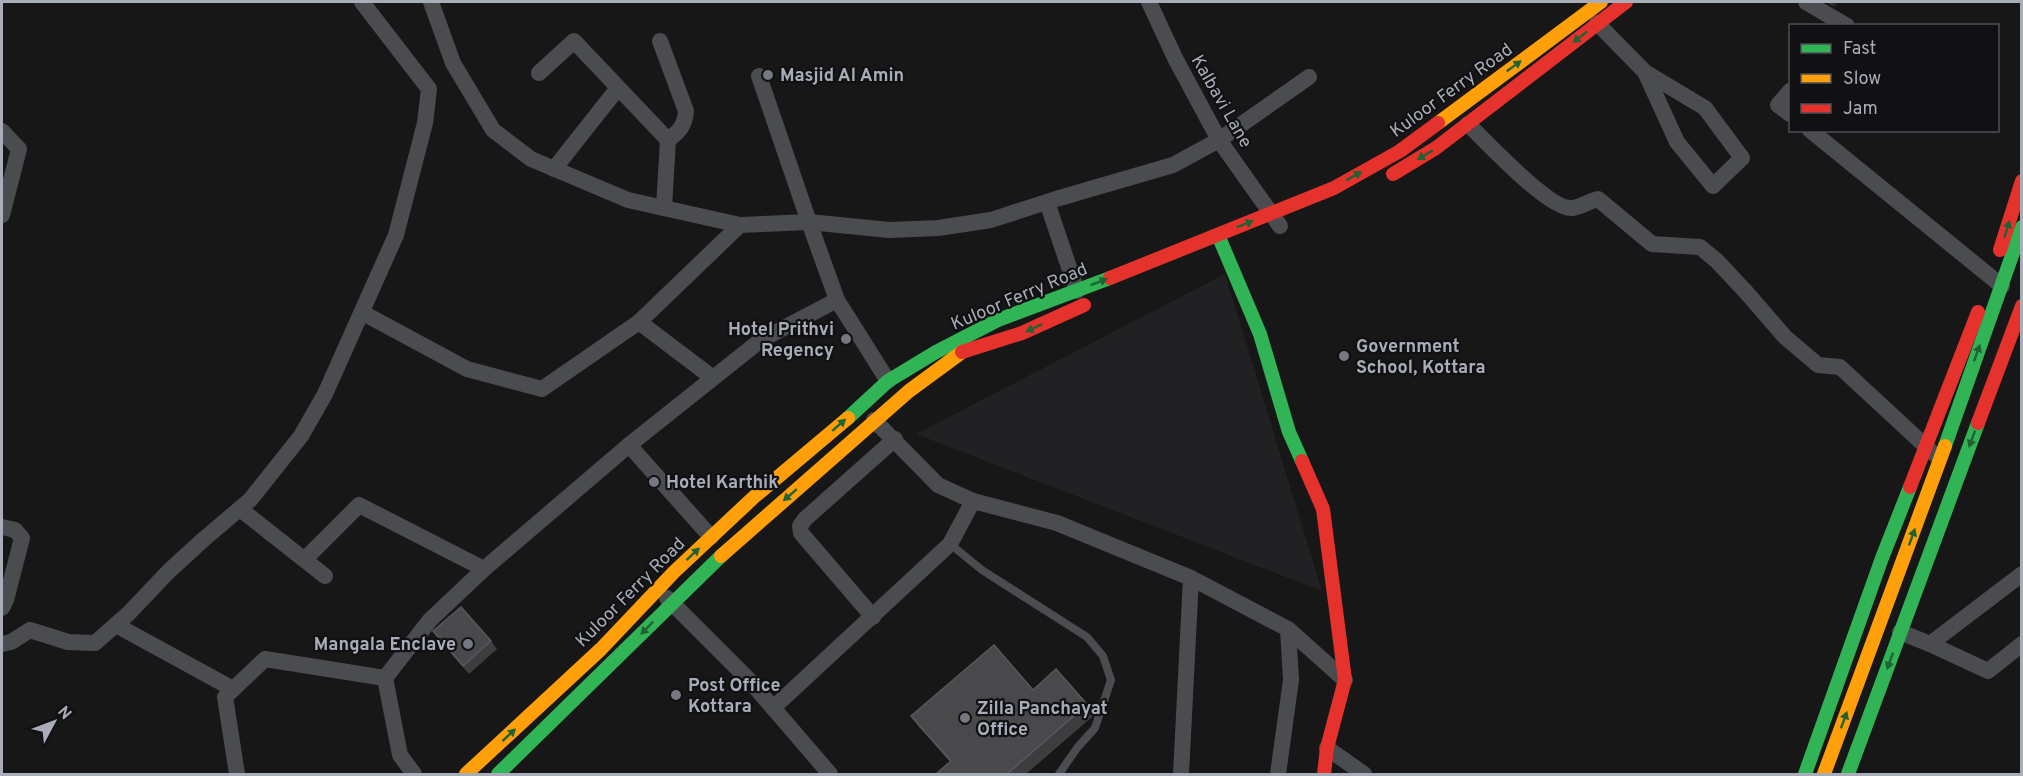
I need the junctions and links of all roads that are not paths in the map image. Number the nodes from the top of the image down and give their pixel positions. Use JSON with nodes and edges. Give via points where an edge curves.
{"nodes":[{"id":1,"x":362,"y":2,"type":"edge"},
{"id":2,"x":431,"y":2,"type":"edge"},
{"id":3,"x":1149,"y":2,"type":"edge"},
{"id":4,"x":1601,"y":2,"type":"edge"},
{"id":5,"x":1626,"y":2,"type":"edge"},
{"id":6,"x":1806,"y":2,"type":"edge"},
{"id":7,"x":1597,"y":23,"type":"junction"},
{"id":8,"x":1846,"y":24,"type":"edge"},
{"id":9,"x":660,"y":41,"type":"dead end"},
{"id":10,"x":1645,"y":72,"type":"junction"},
{"id":11,"x":539,"y":73,"type":"dead end"},
{"id":12,"x":759,"y":76,"type":"dead end"},
{"id":13,"x":1309,"y":77,"type":"dead end"},
{"id":14,"x":618,"y":88,"type":"junction"},
{"id":15,"x":1789,"y":93,"type":"edge"},
{"id":16,"x":1789,"y":113,"type":"edge"},
{"id":17,"x":1468,"y":124,"type":"junction"},
{"id":18,"x":2,"y":131,"type":"edge"},
{"id":19,"x":1812,"y":132,"type":"edge"},
{"id":20,"x":668,"y":140,"type":"junction"},
{"id":21,"x":1219,"y":140,"type":"junction"},
{"id":22,"x":554,"y":169,"type":"junction"},
{"id":23,"x":2022,"y":181,"type":"edge"},
{"id":24,"x":1378,"y":183,"type":"dead end"},
{"id":25,"x":1047,"y":202,"type":"junction"},
{"id":26,"x":664,"y":208,"type":"junction"},
{"id":27,"x":2,"y":215,"type":"edge"},
{"id":28,"x":809,"y":222,"type":"junction"},
{"id":29,"x":1278,"y":223,"type":"junction"},
{"id":30,"x":740,"y":225,"type":"junction"},
{"id":31,"x":2022,"y":227,"type":"edge"},
{"id":32,"x":1218,"y":235,"type":"junction"},
{"id":33,"x":1996,"y":282,"type":"junction"},
{"id":34,"x":1077,"y":291,"type":"junction"},
{"id":35,"x":837,"y":300,"type":"junction"},
{"id":36,"x":1092,"y":302,"type":"dead end"},
{"id":37,"x":2021,"y":311,"type":"edge"},
{"id":38,"x":363,"y":313,"type":"junction"},
{"id":39,"x":639,"y":322,"type":"junction"},
{"id":40,"x":713,"y":378,"type":"junction"},
{"id":41,"x":888,"y":381,"type":"junction"},
{"id":42,"x":874,"y":420,"type":"junction"},
{"id":43,"x":895,"y":439,"type":"junction"},
{"id":44,"x":630,"y":446,"type":"junction"},
{"id":45,"x":1925,"y":446,"type":"junction"},
{"id":46,"x":1940,"y":459,"type":"junction"},
{"id":47,"x":973,"y":501,"type":"junction"},
{"id":48,"x":240,"y":509,"type":"junction"},
{"id":49,"x":2,"y":527,"type":"edge"},
{"id":50,"x":711,"y":537,"type":"junction"},
{"id":51,"x":950,"y":544,"type":"junction"},
{"id":52,"x":305,"y":559,"type":"junction"},
{"id":53,"x":484,"y":569,"type":"junction"},
{"id":54,"x":2022,"y":574,"type":"edge"},
{"id":55,"x":325,"y":576,"type":"dead end"},
{"id":56,"x":1191,"y":578,"type":"junction"},
{"id":57,"x":658,"y":589,"type":"junction"},
{"id":58,"x":672,"y":602,"type":"junction"},
{"id":59,"x":2,"y":608,"type":"edge"},
{"id":60,"x":873,"y":617,"type":"junction"},
{"id":61,"x":116,"y":625,"type":"junction"},
{"id":62,"x":1288,"y":629,"type":"junction"},
{"id":63,"x":1900,"y":632,"type":"junction"},
{"id":64,"x":2,"y":644,"type":"edge"},
{"id":65,"x":1930,"y":644,"type":"junction"},
{"id":66,"x":2022,"y":644,"type":"edge"},
{"id":67,"x":385,"y":678,"type":"junction"},
{"id":68,"x":1345,"y":680,"type":"junction"},
{"id":69,"x":233,"y":689,"type":"junction"},
{"id":70,"x":773,"y":708,"type":"junction"},
{"id":71,"x":1327,"y":748,"type":"junction"},
{"id":72,"x":506,"y":772,"type":"edge"},
{"id":73,"x":237,"y":774,"type":"edge"},
{"id":74,"x":414,"y":774,"type":"edge"},
{"id":75,"x":466,"y":774,"type":"edge"},
{"id":76,"x":830,"y":774,"type":"edge"},
{"id":77,"x":1059,"y":774,"type":"edge"},
{"id":78,"x":1181,"y":774,"type":"edge"},
{"id":79,"x":1278,"y":774,"type":"edge"},
{"id":80,"x":1324,"y":774,"type":"edge"},
{"id":81,"x":1364,"y":774,"type":"edge"},
{"id":82,"x":1805,"y":774,"type":"edge"},
{"id":83,"x":1824,"y":774,"type":"edge"},
{"id":84,"x":1848,"y":774,"type":"edge"}],
"edges":[{"from":1,"to":38,"type":"street","via":[[429,89],[423,133],[396,235]]},
{"from":2,"to":22,"type":"street","via":[[453,63],[493,130],[531,159]]},
{"from":3,"to":21,"type":"street","name":"Kalbavi Lane"},
{"from":29,"to":4,"type":"main road","name":"Kuloor Ferry Road","one_way":true,"via":[[1400,151]]},
{"from":5,"to":7,"type":"main road","name":"Kuloor Ferry Road"},
{"from":6,"to":8,"type":"street"},
{"from":7,"to":10,"type":"street"},
{"from":7,"to":17,"type":"main road","name":"Kuloor Ferry Road","one_way":true},
{"from":9,"to":20,"type":"street","via":[[686,111],[679,132]]},
{"from":10,"to":10,"type":"street","via":[[1705,108],[1742,158],[1713,186],[1677,142]]},
{"from":11,"to":14,"type":"street","via":[[574,41]]},
{"from":12,"to":28,"type":"street"},
{"from":13,"to":21,"type":"street"},
{"from":14,"to":20,"type":"street"},
{"from":14,"to":22,"type":"street"},
{"from":15,"to":16,"type":"street","via":[[1778,105]]},
{"from":17,"to":24,"type":"main road","name":"Kuloor Ferry Road","one_way":true},
{"from":17,"to":45,"type":"street","via":[[1553,202],[1571,208],[1598,199],[1652,244],[1700,247],[1785,337],[1818,365],[1840,368]]},
{"from":18,"to":27,"type":"street","via":[[19,149]]},
{"from":19,"to":33,"type":"street"},
{"from":20,"to":26,"type":"street"},
{"from":21,"to":25,"type":"street","via":[[1173,165]]},
{"from":21,"to":29,"type":"street","name":"Kalbavi Lane"},
{"from":22,"to":26,"type":"street","via":[[628,200]]},
{"from":33,"to":23,"type":"main road","one_way":true},
{"from":25,"to":28,"type":"street","via":[[991,220],[938,228],[889,230]]},
{"from":25,"to":34,"type":"street"},
{"from":26,"to":30,"type":"street"},
{"from":28,"to":30,"type":"street"},
{"from":28,"to":35,"type":"street"},
{"from":32,"to":29,"type":"main road","name":"Kuloor Ferry Road","one_way":true},
{"from":30,"to":39,"type":"street"},
{"from":31,"to":33,"type":"main road"},
{"from":34,"to":32,"type":"main road","name":"Kuloor Ferry Road","one_way":true},
{"from":32,"to":68,"type":"main road","via":[[1260,334],[1289,432],[1323,509]]},
{"from":33,"to":45,"type":"main road"},
{"from":46,"to":33,"type":"main road","one_way":true},
{"from":34,"to":41,"type":"main road","name":"Kuloor Ferry Road","via":[[998,320]]},
{"from":35,"to":40,"type":"street","via":[[761,340]]},
{"from":35,"to":41,"type":"street"},
{"from":36,"to":42,"type":"main road","name":"Kuloor Ferry Road","one_way":true,"via":[[1022,333],[962,352]]},
{"from":37,"to":63,"type":"main road","one_way":true},
{"from":38,"to":39,"type":"street","via":[[467,369],[542,389]]},
{"from":38,"to":48,"type":"street","via":[[301,436]]},
{"from":39,"to":40,"type":"street"},
{"from":40,"to":44,"type":"street"},
{"from":50,"to":41,"type":"main road","name":"Kuloor Ferry Road","one_way":true},
{"from":42,"to":43,"type":"street"},
{"from":42,"to":58,"type":"main road","name":"Kuloor Ferry Road","one_way":true},
{"from":43,"to":47,"type":"street","via":[[938,485]]},
{"from":43,"to":60,"type":"street","via":[[800,526],[801,533]]},
{"from":44,"to":50,"type":"street"},
{"from":44,"to":53,"type":"street"},
{"from":45,"to":46,"type":"street"},
{"from":45,"to":82,"type":"main road"},
{"from":83,"to":46,"type":"main road","one_way":true},
{"from":47,"to":51,"type":"street"},
{"from":47,"to":56,"type":"street","via":[[1057,523]]},
{"from":48,"to":52,"type":"street"},
{"from":48,"to":61,"type":"street","via":[[169,571]]},
{"from":49,"to":59,"type":"street","via":[[15,530],[22,538]]},
{"from":57,"to":50,"type":"main road","name":"Kuloor Ferry Road","one_way":true},
{"from":51,"to":60,"type":"street"},
{"from":51,"to":77,"type":"lane","via":[[982,570],[1087,636],[1103,656],[1111,680],[1095,728]]},
{"from":52,"to":53,"type":"street","via":[[359,505]]},
{"from":52,"to":55,"type":"street"},
{"from":53,"to":67,"type":"street","via":[[430,620]]},
{"from":54,"to":65,"type":"street"},
{"from":56,"to":62,"type":"street"},
{"from":56,"to":78,"type":"street"},
{"from":57,"to":58,"type":"street"},
{"from":75,"to":57,"type":"main road","name":"Kuloor Ferry Road","one_way":true,"via":[[601,649]]},
{"from":58,"to":70,"type":"street"},
{"from":58,"to":72,"type":"main road","name":"Kuloor Ferry Road","one_way":true},
{"from":60,"to":70,"type":"street"},
{"from":61,"to":64,"type":"street","via":[[95,643],[68,642],[30,630]]},
{"from":61,"to":69,"type":"street"},
{"from":62,"to":68,"type":"street"},
{"from":62,"to":79,"type":"street","via":[[1291,680]]},
{"from":63,"to":65,"type":"street"},
{"from":63,"to":84,"type":"main road","one_way":true},
{"from":65,"to":66,"type":"street","via":[[1988,671]]},
{"from":67,"to":69,"type":"street","via":[[265,659]]},
{"from":67,"to":74,"type":"street","via":[[400,755]]},
{"from":68,"to":71,"type":"main road"},
{"from":69,"to":73,"type":"street","via":[[225,697]]},
{"from":70,"to":76,"type":"street"},
{"from":71,"to":80,"type":"main road"},
{"from":71,"to":81,"type":"street"}]}
